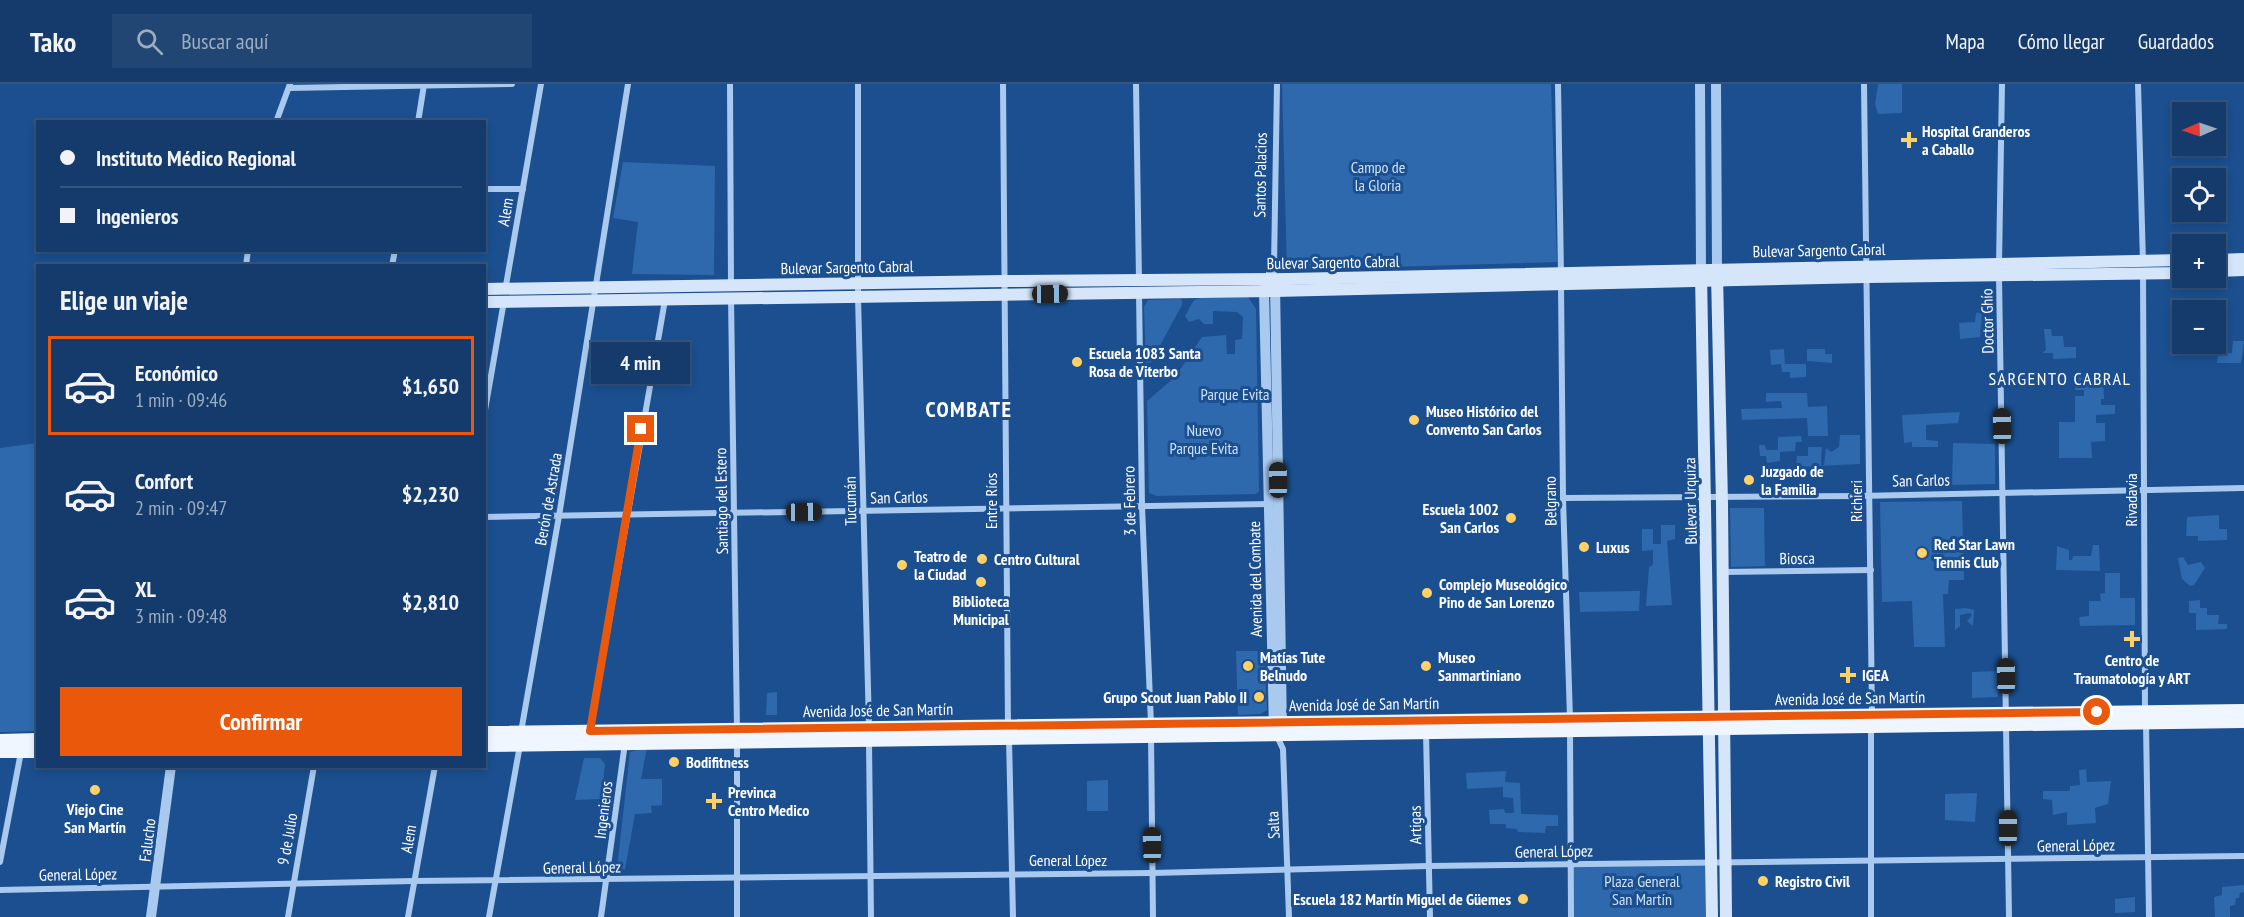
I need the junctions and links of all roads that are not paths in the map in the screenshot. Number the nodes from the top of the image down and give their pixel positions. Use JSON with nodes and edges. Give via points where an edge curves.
{"nodes":[{"id":1,"x":512,"y":84,"type":"edge"},
{"id":2,"x":541,"y":84,"type":"edge"},
{"id":3,"x":628,"y":84,"type":"edge"},
{"id":4,"x":730,"y":84,"type":"edge"},
{"id":5,"x":858,"y":84,"type":"edge"},
{"id":6,"x":1003,"y":84,"type":"edge"},
{"id":7,"x":1136,"y":84,"type":"edge"},
{"id":8,"x":1277,"y":84,"type":"edge"},
{"id":9,"x":1558,"y":84,"type":"edge"},
{"id":10,"x":1700,"y":84,"type":"edge"},
{"id":11,"x":1716,"y":84,"type":"edge"},
{"id":12,"x":1864,"y":84,"type":"edge"},
{"id":13,"x":2002,"y":84,"type":"edge"},
{"id":14,"x":2138,"y":84,"type":"edge"},
{"id":15,"x":424,"y":85,"type":"edge"},
{"id":16,"x":289,"y":86,"type":"edge"},
{"id":17,"x":277,"y":120,"type":"edge"},
{"id":18,"x":418,"y":120,"type":"edge"},
{"id":19,"x":486,"y":189,"type":"edge"},
{"id":20,"x":523,"y":189,"type":"junction"},
{"id":21,"x":2244,"y":259,"type":"edge"},
{"id":22,"x":2142,"y":260,"type":"junction"},
{"id":23,"x":2172,"y":260,"type":"edge"},
{"id":24,"x":2226,"y":260,"type":"edge"},
{"id":25,"x":1274,"y":266,"type":"joint"},
{"id":26,"x":1999,"y":270,"type":"junction"},
{"id":27,"x":2244,"y":270,"type":"edge"},
{"id":28,"x":1866,"y":271,"type":"junction"},
{"id":29,"x":2226,"y":271,"type":"edge"},
{"id":30,"x":2172,"y":273,"type":"edge"},
{"id":31,"x":2143,"y":274,"type":"junction"},
{"id":32,"x":1701,"y":275,"type":"junction"},
{"id":33,"x":1717,"y":275,"type":"junction"},
{"id":34,"x":1561,"y":279,"type":"junction"},
{"id":35,"x":1005,"y":280,"type":"junction"},
{"id":36,"x":858,"y":283,"type":"junction"},
{"id":37,"x":731,"y":285,"type":"junction"},
{"id":38,"x":1271,"y":285,"type":"junction"},
{"id":39,"x":1139,"y":286,"type":"junction"},
{"id":40,"x":596,"y":288,"type":"junction"},
{"id":41,"x":506,"y":289,"type":"junction"},
{"id":42,"x":486,"y":290,"type":"edge"},
{"id":43,"x":1005,"y":295,"type":"junction"},
{"id":44,"x":858,"y":297,"type":"junction"},
{"id":45,"x":731,"y":299,"type":"junction"},
{"id":46,"x":665,"y":300,"type":"junction"},
{"id":47,"x":594,"y":301,"type":"junction"},
{"id":48,"x":504,"y":302,"type":"junction"},
{"id":49,"x":486,"y":303,"type":"edge"},
{"id":50,"x":486,"y":405,"type":"edge"},
{"id":51,"x":2145,"y":488,"type":"junction"},
{"id":52,"x":2244,"y":488,"type":"edge"},
{"id":53,"x":2002,"y":492,"type":"junction"},
{"id":54,"x":1722,"y":495,"type":"junction"},
{"id":55,"x":1870,"y":495,"type":"junction"},
{"id":56,"x":1706,"y":496,"type":"junction"},
{"id":57,"x":1563,"y":498,"type":"junction"},
{"id":58,"x":1273,"y":504,"type":"junction"},
{"id":59,"x":1142,"y":506,"type":"junction"},
{"id":60,"x":1005,"y":509,"type":"junction"},
{"id":61,"x":863,"y":511,"type":"junction"},
{"id":62,"x":734,"y":514,"type":"junction"},
{"id":63,"x":559,"y":516,"type":"junction"},
{"id":64,"x":626,"y":516,"type":"junction"},
{"id":65,"x":486,"y":517,"type":"edge"},
{"id":66,"x":1871,"y":570,"type":"junction"},
{"id":67,"x":1723,"y":572,"type":"junction"},
{"id":68,"x":2244,"y":711,"type":"edge"},
{"id":69,"x":2146,"y":717,"type":"junction"},
{"id":70,"x":2006,"y":719,"type":"junction"},
{"id":71,"x":1871,"y":720,"type":"junction"},
{"id":72,"x":2244,"y":721,"type":"edge"},
{"id":73,"x":1716,"y":722,"type":"junction"},
{"id":74,"x":1570,"y":724,"type":"junction"},
{"id":75,"x":1278,"y":728,"type":"junction"},
{"id":76,"x":1151,"y":729,"type":"junction"},
{"id":77,"x":590,"y":731,"type":"junction"},
{"id":78,"x":1008,"y":731,"type":"junction"},
{"id":79,"x":1426,"y":732,"type":"junction"},
{"id":80,"x":486,"y":733,"type":"edge"},
{"id":81,"x":869,"y":733,"type":"junction"},
{"id":82,"x":737,"y":735,"type":"junction"},
{"id":83,"x":520,"y":738,"type":"junction"},
{"id":84,"x":36,"y":740,"type":"edge"},
{"id":85,"x":0,"y":741,"type":"edge"},
{"id":86,"x":625,"y":743,"type":"junction"},
{"id":87,"x":486,"y":745,"type":"edge"},
{"id":88,"x":0,"y":751,"type":"edge"},
{"id":89,"x":22,"y":751,"type":"junction"},
{"id":90,"x":36,"y":751,"type":"edge"},
{"id":91,"x":171,"y":768,"type":"edge"},
{"id":92,"x":314,"y":768,"type":"edge"},
{"id":93,"x":435,"y":768,"type":"edge"},
{"id":94,"x":2244,"y":856,"type":"edge"},
{"id":95,"x":2148,"y":857,"type":"junction"},
{"id":96,"x":2008,"y":859,"type":"junction"},
{"id":97,"x":1871,"y":860,"type":"junction"},
{"id":98,"x":0,"y":862,"type":"edge"},
{"id":99,"x":1711,"y":862,"type":"junction"},
{"id":100,"x":1725,"y":862,"type":"junction"},
{"id":101,"x":1572,"y":864,"type":"junction"},
{"id":102,"x":1429,"y":866,"type":"junction"},
{"id":103,"x":1288,"y":871,"type":"junction"},
{"id":104,"x":1152,"y":873,"type":"junction"},
{"id":105,"x":1012,"y":874,"type":"junction"},
{"id":106,"x":871,"y":876,"type":"junction"},
{"id":107,"x":736,"y":878,"type":"junction"},
{"id":108,"x":608,"y":880,"type":"junction"},
{"id":109,"x":414,"y":881,"type":"junction"},
{"id":110,"x":495,"y":881,"type":"junction"},
{"id":111,"x":293,"y":883,"type":"junction"},
{"id":112,"x":156,"y":886,"type":"junction"},
{"id":113,"x":0,"y":890,"type":"edge"},
{"id":114,"x":151,"y":917,"type":"edge"},
{"id":115,"x":288,"y":917,"type":"edge"},
{"id":116,"x":408,"y":917,"type":"edge"},
{"id":117,"x":489,"y":917,"type":"edge"},
{"id":118,"x":601,"y":917,"type":"edge"},
{"id":119,"x":737,"y":917,"type":"edge"},
{"id":120,"x":871,"y":917,"type":"edge"},
{"id":121,"x":1013,"y":917,"type":"edge"},
{"id":122,"x":1153,"y":917,"type":"edge"},
{"id":123,"x":1289,"y":917,"type":"edge"},
{"id":124,"x":1430,"y":917,"type":"edge"},
{"id":125,"x":1571,"y":917,"type":"edge"},
{"id":126,"x":1712,"y":917,"type":"edge"},
{"id":127,"x":1726,"y":917,"type":"edge"},
{"id":128,"x":1871,"y":917,"type":"edge"},
{"id":129,"x":2009,"y":917,"type":"edge"},
{"id":130,"x":2149,"y":917,"type":"edge"}],
"edges":[{"from":1,"to":15,"type":"street"},
{"from":2,"to":20,"type":"street","name":"Alem"},
{"from":3,"to":40,"type":"street","name":"Berón de Astrada"},
{"from":4,"to":37,"type":"street","name":"Santiago del Estero"},
{"from":5,"to":36,"type":"street","name":"Tucumán"},
{"from":6,"to":35,"type":"street","name":"Entre Ríos"},
{"from":7,"to":39,"type":"street","name":"3 de Febrero"},
{"from":8,"to":25,"type":"street","name":"Santos Palacios"},
{"from":9,"to":34,"type":"street","name":"Belgrano"},
{"from":10,"to":32,"type":"street","name":"Bulevar Urquiza"},
{"from":11,"to":33,"type":"street","name":"Bulevar Urquiza"},
{"from":12,"to":28,"type":"street","name":"Richieri"},
{"from":13,"to":26,"type":"street","name":"Doctor Ghío"},
{"from":14,"to":22,"type":"street","name":"Rivadavia"},
{"from":15,"to":16,"type":"street"},
{"from":15,"to":18,"type":"street"},
{"from":16,"to":17,"type":"street"},
{"from":19,"to":20,"type":"street"},
{"from":20,"to":41,"type":"street","name":"Alem"},
{"from":21,"to":24,"type":"main road"},
{"from":22,"to":23,"type":"main road","name":"Bulevar Sargento Cabral"},
{"from":22,"to":26,"type":"main road","name":"Bulevar Sargento Cabral"},
{"from":22,"to":31,"type":"street","name":"Rivadavia"},
{"from":25,"to":38,"type":"street","name":"Santos Palacios"},
{"from":26,"to":28,"type":"main road","name":"Bulevar Sargento Cabral"},
{"from":26,"to":31,"type":"main road","name":"Bulevar Sargento Cabral"},
{"from":26,"to":53,"type":"street","name":"Doctor Ghío"},
{"from":27,"to":29,"type":"main road"},
{"from":28,"to":33,"type":"main road","name":"Bulevar Sargento Cabral"},
{"from":28,"to":55,"type":"street","name":"Richieri"},
{"from":30,"to":31,"type":"main road","name":"Bulevar Sargento Cabral"},
{"from":31,"to":51,"type":"street","name":"Rivadavia"},
{"from":32,"to":33,"type":"main road","name":"Bulevar Sargento Cabral"},
{"from":32,"to":34,"type":"main road","name":"Bulevar Sargento Cabral"},
{"from":32,"to":56,"type":"main road","name":"Bulevar Urquiza"},
{"from":33,"to":54,"type":"main road","name":"Bulevar Urquiza"},
{"from":34,"to":38,"type":"main road","name":"Bulevar Sargento Cabral"},
{"from":34,"to":57,"type":"street","name":"Belgrano"},
{"from":35,"to":36,"type":"main road","name":"Bulevar Sargento Cabral"},
{"from":35,"to":39,"type":"main road","name":"Bulevar Sargento Cabral"},
{"from":35,"to":43,"type":"street","name":"Entre Ríos"},
{"from":36,"to":37,"type":"main road","name":"Bulevar Sargento Cabral"},
{"from":36,"to":44,"type":"street","name":"Tucumán"},
{"from":37,"to":40,"type":"main road","name":"Bulevar Sargento Cabral"},
{"from":37,"to":45,"type":"street","name":"Santiago del Estero"},
{"from":38,"to":39,"type":"main road","name":"Bulevar Sargento Cabral"},
{"from":38,"to":58,"type":"street","name":"Avenida del Combate"},
{"from":39,"to":43,"type":"main road","name":"Bulevar Sargento Cabral"},
{"from":39,"to":59,"type":"street","name":"3 de Febrero"},
{"from":40,"to":41,"type":"main road","name":"Bulevar Sargento Cabral"},
{"from":40,"to":47,"type":"street","name":"Berón de Astrada"},
{"from":41,"to":42,"type":"main road","name":"Bulevar Sargento Cabral"},
{"from":41,"to":48,"type":"street","name":"Alem"},
{"from":43,"to":44,"type":"main road","name":"Bulevar Sargento Cabral"},
{"from":43,"to":60,"type":"street","name":"Entre Ríos"},
{"from":44,"to":45,"type":"main road","name":"Bulevar Sargento Cabral"},
{"from":44,"to":61,"type":"street","name":"Tucumán"},
{"from":45,"to":46,"type":"main road","name":"Bulevar Sargento Cabral"},
{"from":45,"to":62,"type":"street","name":"Santiago del Estero"},
{"from":46,"to":47,"type":"main road","name":"Bulevar Sargento Cabral"},
{"from":46,"to":64,"type":"street"},
{"from":47,"to":48,"type":"main road","name":"Bulevar Sargento Cabral"},
{"from":47,"to":63,"type":"street","name":"Berón de Astrada"},
{"from":48,"to":49,"type":"main road","name":"Bulevar Sargento Cabral"},
{"from":48,"to":50,"type":"street","name":"Alem"},
{"from":51,"to":52,"type":"street","name":"San Carlos"},
{"from":51,"to":53,"type":"street","name":"San Carlos"},
{"from":51,"to":69,"type":"street","name":"Rivadavia"},
{"from":53,"to":55,"type":"street","name":"San Carlos"},
{"from":53,"to":70,"type":"street","name":"Doctor Ghío"},
{"from":54,"to":55,"type":"street","name":"San Carlos"},
{"from":54,"to":56,"type":"street","name":"San Carlos"},
{"from":54,"to":67,"type":"main road","name":"Bulevar Urquiza"},
{"from":55,"to":66,"type":"street","name":"Richieri"},
{"from":56,"to":57,"type":"street","name":"San Carlos"},
{"from":56,"to":73,"type":"main road","name":"Bulevar Urquiza"},
{"from":57,"to":74,"type":"street","name":"Belgrano"},
{"from":58,"to":59,"type":"street","name":"San Carlos"},
{"from":58,"to":75,"type":"street","name":"Avenida del Combate"},
{"from":59,"to":60,"type":"street","name":"San Carlos"},
{"from":59,"to":76,"type":"street","name":"3 de Febrero"},
{"from":60,"to":61,"type":"street","name":"San Carlos"},
{"from":60,"to":78,"type":"street","name":"Entre Ríos"},
{"from":61,"to":62,"type":"street","name":"San Carlos"},
{"from":61,"to":81,"type":"street","name":"Tucumán"},
{"from":62,"to":64,"type":"street","name":"San Carlos"},
{"from":62,"to":82,"type":"street","name":"Santiago del Estero"},
{"from":63,"to":64,"type":"street","name":"San Carlos"},
{"from":63,"to":65,"type":"street","name":"San Carlos"},
{"from":63,"to":83,"type":"street","name":"Berón de Astrada"},
{"from":64,"to":77,"type":"street"},
{"from":66,"to":67,"type":"street","name":"Biosca"},
{"from":66,"to":71,"type":"street","name":"Richieri"},
{"from":67,"to":73,"type":"main road","name":"Bulevar Urquiza"},
{"from":68,"to":69,"type":"main road","name":"Avenida José de San Martín"},
{"from":69,"to":70,"type":"main road","name":"Avenida José de San Martín"},
{"from":69,"to":72,"type":"main road","name":"Avenida José de San Martín"},
{"from":69,"to":95,"type":"street","name":"Rivadavia"},
{"from":70,"to":71,"type":"main road","name":"Avenida José de San Martín"},
{"from":70,"to":96,"type":"street","name":"Doctor Ghío"},
{"from":71,"to":73,"type":"main road","name":"Avenida José de San Martín"},
{"from":71,"to":97,"type":"street","name":"Richieri"},
{"from":73,"to":74,"type":"main road","name":"Avenida José de San Martín"},
{"from":73,"to":99,"type":"main road","name":"Bulevar Urquiza"},
{"from":73,"to":100,"type":"main road","name":"Bulevar Urquiza"},
{"from":74,"to":75,"type":"main road","name":"Avenida José de San Martín"},
{"from":74,"to":79,"type":"main road","name":"Avenida José de San Martín"},
{"from":74,"to":101,"type":"street","name":"Belgrano"},
{"from":75,"to":76,"type":"main road","name":"Avenida José de San Martín"},
{"from":75,"to":79,"type":"main road","name":"Avenida José de San Martín"},
{"from":75,"to":103,"type":"street","name":"Salta","via":[[1283,749]]},
{"from":76,"to":78,"type":"main road","name":"Avenida José de San Martín"},
{"from":76,"to":104,"type":"street","name":"3 de Febrero"},
{"from":77,"to":82,"type":"main road","name":"Avenida José de San Martín"},
{"from":77,"to":83,"type":"main road","name":"Avenida José de San Martín"},
{"from":78,"to":81,"type":"main road","name":"Avenida José de San Martín"},
{"from":78,"to":105,"type":"street","name":"Entre Ríos"},
{"from":79,"to":102,"type":"street","name":"Artigas"},
{"from":80,"to":83,"type":"main road","name":"Avenida José de San Martín"},
{"from":81,"to":82,"type":"main road","name":"Avenida José de San Martín"},
{"from":81,"to":106,"type":"street","name":"Tucumán"},
{"from":82,"to":86,"type":"main road","name":"Avenida José de San Martín"},
{"from":82,"to":107,"type":"street","name":"Santiago del Estero"},
{"from":83,"to":86,"type":"main road","name":"Avenida José de San Martín"},
{"from":83,"to":87,"type":"main road","name":"Avenida José de San Martín"},
{"from":83,"to":110,"type":"street","name":"Berón de Astrada"},
{"from":84,"to":85,"type":"main road"},
{"from":86,"to":108,"type":"street","name":"Ingenieros"},
{"from":88,"to":89,"type":"main road"},
{"from":89,"to":90,"type":"main road"},
{"from":89,"to":98,"type":"street"},
{"from":91,"to":112,"type":"street","name":"Falucho"},
{"from":92,"to":111,"type":"street","name":"9 de Julio"},
{"from":93,"to":109,"type":"street","name":"Alem"},
{"from":94,"to":95,"type":"street","name":"General López"},
{"from":95,"to":96,"type":"street","name":"General López"},
{"from":95,"to":130,"type":"street","name":"Rivadavia"},
{"from":96,"to":97,"type":"street","name":"General López"},
{"from":96,"to":129,"type":"street","name":"Doctor Ghío"},
{"from":97,"to":100,"type":"street","name":"General López"},
{"from":97,"to":128,"type":"street","name":"Richieri"},
{"from":99,"to":100,"type":"street","name":"General López"},
{"from":99,"to":101,"type":"street","name":"General López"},
{"from":99,"to":126,"type":"main road","name":"Bulevar Urquiza"},
{"from":100,"to":127,"type":"main road","name":"Bulevar Urquiza"},
{"from":101,"to":102,"type":"street","name":"General López"},
{"from":101,"to":125,"type":"street","name":"Belgrano"},
{"from":102,"to":103,"type":"street","name":"General López"},
{"from":102,"to":124,"type":"street","name":"Artigas"},
{"from":103,"to":104,"type":"street","name":"General López"},
{"from":103,"to":123,"type":"street","name":"Salta"},
{"from":104,"to":105,"type":"street","name":"General López"},
{"from":104,"to":122,"type":"street","name":"3 de Febrero"},
{"from":105,"to":106,"type":"street","name":"General López"},
{"from":105,"to":121,"type":"street","name":"Entre Ríos"},
{"from":106,"to":107,"type":"street","name":"General López"},
{"from":106,"to":120,"type":"street","name":"Tucumán"},
{"from":107,"to":108,"type":"street","name":"General López"},
{"from":107,"to":119,"type":"street","name":"Santiago del Estero"},
{"from":108,"to":110,"type":"street","name":"General López"},
{"from":108,"to":118,"type":"street","name":"Ingenieros"},
{"from":109,"to":110,"type":"street","name":"General López"},
{"from":109,"to":111,"type":"street","name":"General López"},
{"from":109,"to":116,"type":"street","name":"Alem"},
{"from":110,"to":117,"type":"street","name":"Berón de Astrada"},
{"from":111,"to":112,"type":"street","name":"General López"},
{"from":111,"to":115,"type":"street","name":"9 de Julio"},
{"from":112,"to":113,"type":"street","name":"General López"},
{"from":112,"to":114,"type":"street","name":"Falucho"}]}
